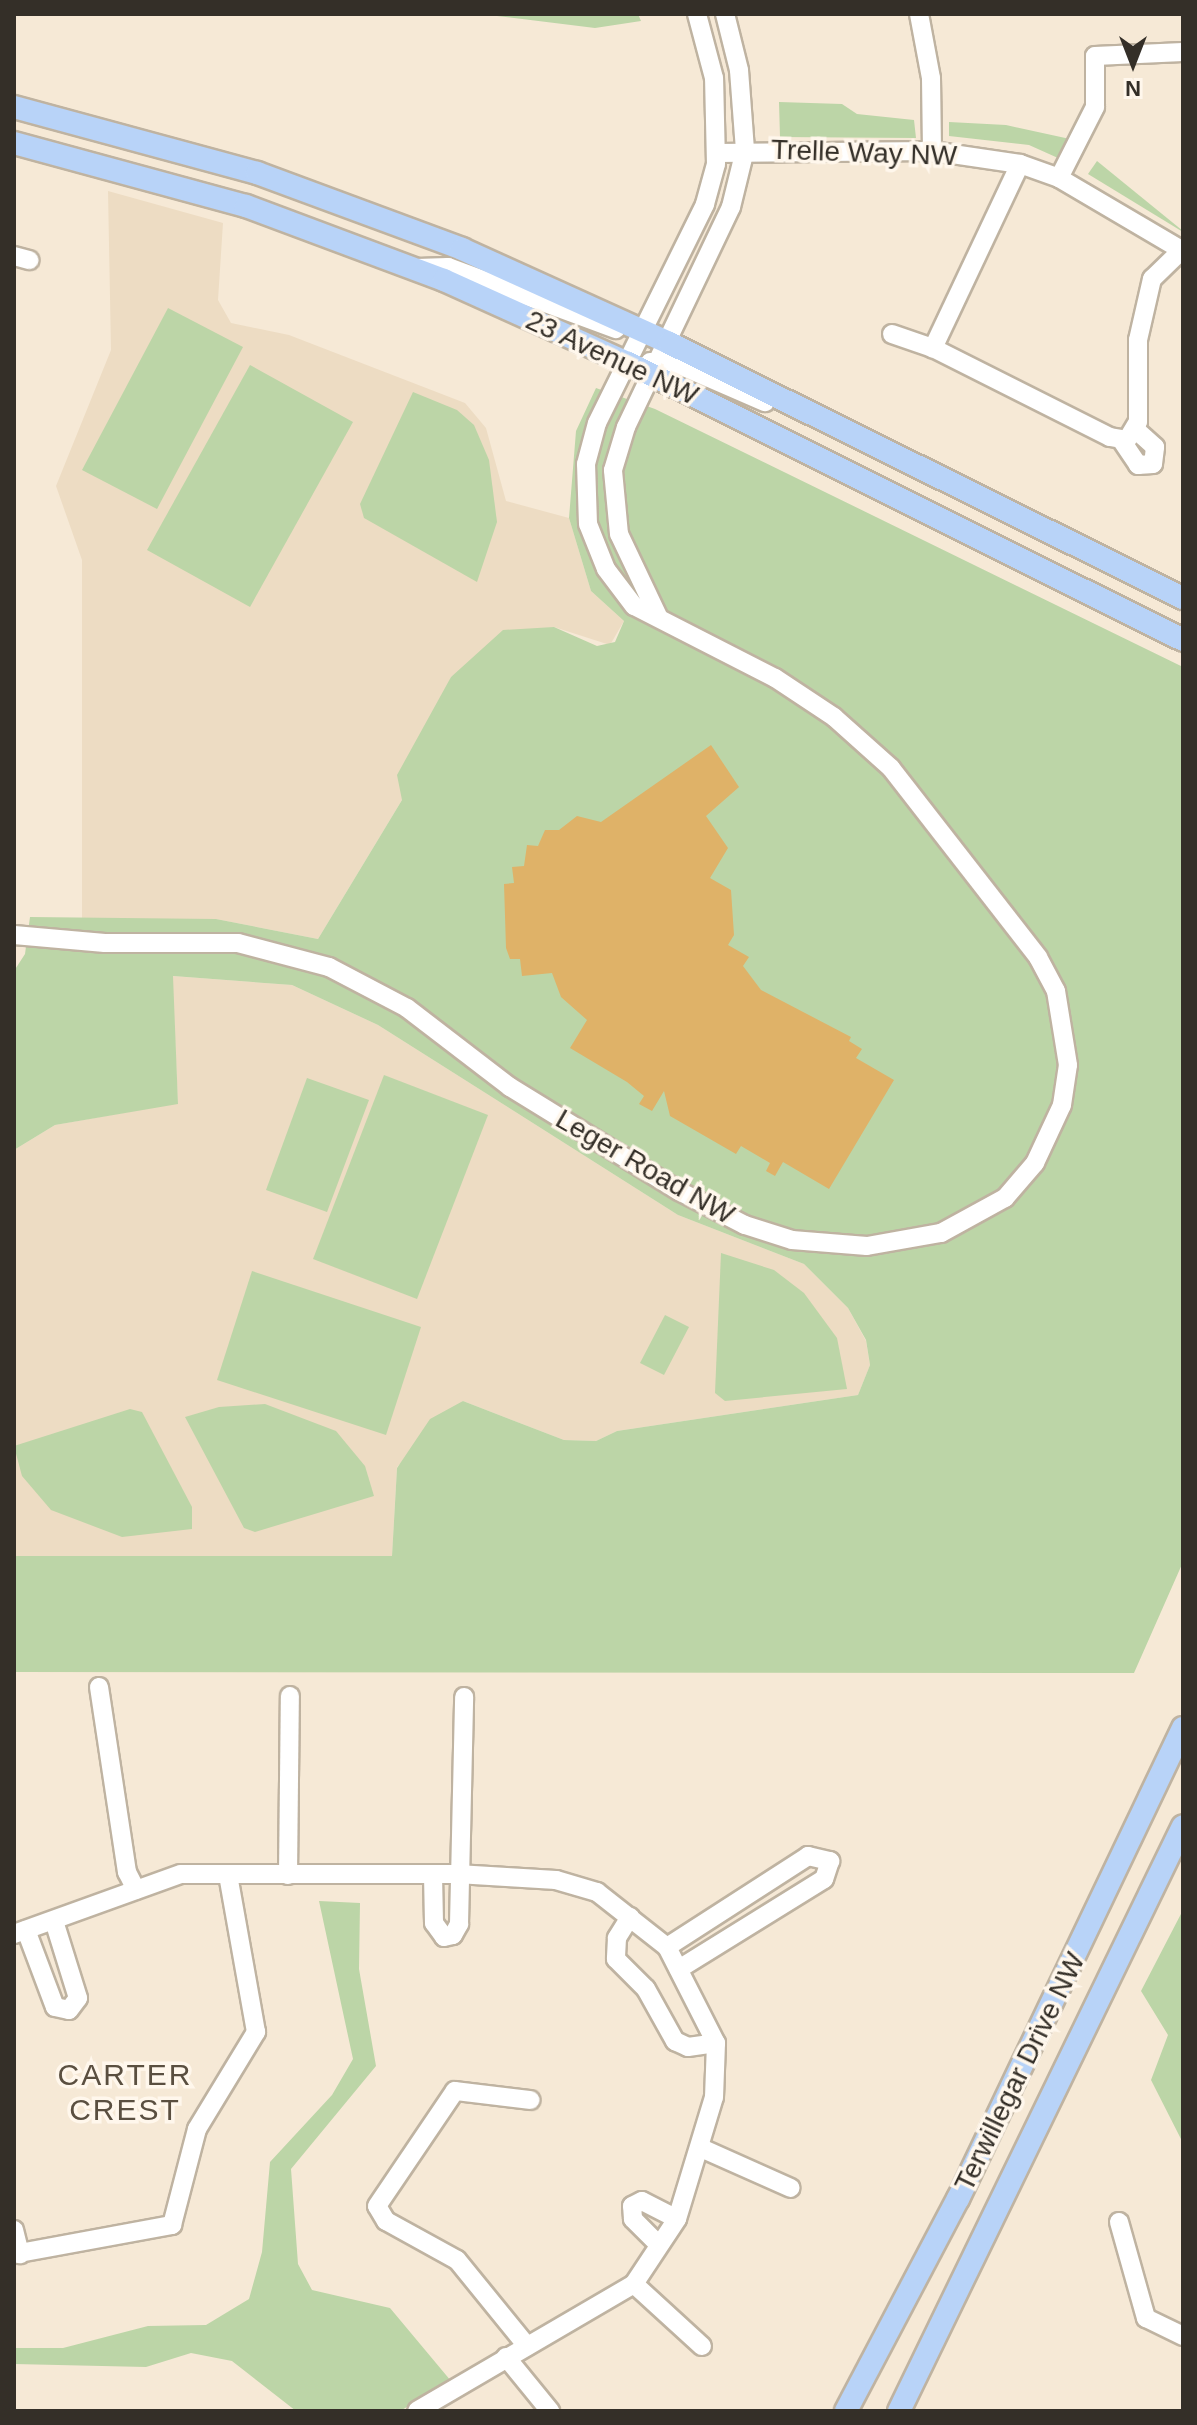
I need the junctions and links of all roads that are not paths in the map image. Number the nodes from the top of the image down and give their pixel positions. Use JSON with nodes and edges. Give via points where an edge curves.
{"nodes":[{"id":1,"x":697,"y":14,"type":"edge"},
{"id":2,"x":725,"y":14,"type":"edge"},
{"id":3,"x":919,"y":14,"type":"edge"},
{"id":4,"x":1183,"y":52,"type":"edge"},
{"id":5,"x":14,"y":107,"type":"edge"},
{"id":6,"x":14,"y":143,"type":"edge"},
{"id":7,"x":745,"y":150,"type":"junction"},
{"id":8,"x":932,"y":151,"type":"junction"},
{"id":9,"x":716,"y":153,"type":"junction"},
{"id":10,"x":1020,"y":164,"type":"junction"},
{"id":11,"x":1059,"y":178,"type":"junction"},
{"id":12,"x":1182,"y":250,"type":"edge"},
{"id":13,"x":415,"y":268,"type":"junction"},
{"id":14,"x":892,"y":334,"type":"dead end"},
{"id":15,"x":644,"y":335,"type":"junction"},
{"id":16,"x":933,"y":348,"type":"junction"},
{"id":17,"x":659,"y":360,"type":"junction"},
{"id":18,"x":628,"y":363,"type":"junction"},
{"id":19,"x":1183,"y":598,"type":"edge"},
{"id":20,"x":658,"y":616,"type":"junction"},
{"id":21,"x":1183,"y":640,"type":"edge"},
{"id":22,"x":14,"y":935,"type":"edge"},
{"id":23,"x":99,"y":1687,"type":"dead end"},
{"id":24,"x":290,"y":1696,"type":"dead end"},
{"id":25,"x":464,"y":1697,"type":"dead end"},
{"id":26,"x":1183,"y":1728,"type":"edge"},
{"id":27,"x":1183,"y":1826,"type":"edge"},
{"id":28,"x":457,"y":1874,"type":"junction"},
{"id":29,"x":228,"y":1875,"type":"junction"},
{"id":30,"x":288,"y":1875,"type":"junction"},
{"id":31,"x":433,"y":1875,"type":"junction"},
{"id":32,"x":136,"y":1890,"type":"junction"},
{"id":33,"x":630,"y":1917,"type":"junction"},
{"id":34,"x":54,"y":1921,"type":"junction"},
{"id":35,"x":20,"y":1932,"type":"edge"},
{"id":36,"x":667,"y":1947,"type":"junction"},
{"id":37,"x":679,"y":1969,"type":"junction"},
{"id":38,"x":716,"y":2043,"type":"junction"},
{"id":39,"x":530,"y":2100,"type":"dead end"},
{"id":40,"x":701,"y":2148,"type":"junction"},
{"id":41,"x":791,"y":2188,"type":"dead end"},
{"id":42,"x":677,"y":2219,"type":"junction"},
{"id":43,"x":1119,"y":2222,"type":"dead end"},
{"id":44,"x":14,"y":2230,"type":"edge"},
{"id":45,"x":659,"y":2245,"type":"junction"},
{"id":46,"x":17,"y":2254,"type":"edge"},
{"id":47,"x":634,"y":2284,"type":"junction"},
{"id":48,"x":1183,"y":2336,"type":"edge"},
{"id":49,"x":527,"y":2346,"type":"junction"},
{"id":50,"x":702,"y":2346,"type":"dead end"},
{"id":51,"x":506,"y":2357,"type":"junction"},
{"id":52,"x":417,"y":2411,"type":"edge"},
{"id":53,"x":550,"y":2411,"type":"edge"},
{"id":54,"x":846,"y":2411,"type":"edge"},
{"id":55,"x":899,"y":2411,"type":"edge"}],
"edges":[{"from":1,"to":9,"type":"street","name":"Leger Road NW","via":[[714,78]]},
{"from":2,"to":7,"type":"street","via":[[739,70]]},
{"from":3,"to":8,"type":"street","via":[[931,78]]},
{"from":4,"to":11,"type":"street","via":[[1095,56],[1095,107]]},
{"from":5,"to":15,"type":"main road","name":"23 Avenue NW","via":[[293,185],[462,249]]},
{"from":6,"to":13,"type":"main road","name":"23 Avenue NW","via":[[246,206]]},
{"from":7,"to":8,"type":"street","name":"Trelle Way NW"},
{"from":7,"to":9,"type":"street","name":"Trelle Way NW"},
{"from":7,"to":17,"type":"street","via":[[731,207]]},
{"from":8,"to":10,"type":"street","name":"Trelle Way NW"},
{"from":9,"to":15,"type":"street","name":"Leger Road NW","via":[[705,204]]},
{"from":10,"to":11,"type":"street","name":"Trelle Way NW"},
{"from":10,"to":16,"type":"street"},
{"from":11,"to":12,"type":"street","name":"Trelle Way NW"},
{"from":12,"to":16,"type":"street","via":[[1152,279],[1138,340],[1130,436]]},
{"from":13,"to":15,"type":"street","via":[[448,267]]},
{"from":13,"to":18,"type":"main road","name":"23 Avenue NW"},
{"from":14,"to":16,"type":"street"},
{"from":15,"to":17,"type":"main road","name":"23 Avenue NW"},
{"from":15,"to":18,"type":"street","name":"Leger Road NW"},
{"from":17,"to":18,"type":"main road","name":"23 Avenue NW"},
{"from":17,"to":19,"type":"main road","name":"23 Avenue NW","via":[[891,453]]},
{"from":17,"to":20,"type":"street","via":[[616,451],[611,489],[619,534]]},
{"from":17,"to":21,"type":"main road","name":"23 Avenue NW"},
{"from":18,"to":20,"type":"street","name":"Leger Road NW","via":[[588,450],[588,524],[621,591],[634,606]]},
{"from":20,"to":22,"type":"street","name":"Leger Road NW","via":[[775,678],[834,717],[891,768],[961,850],[1056,991],[1068,1065],[1055,1125],[1021,1181],[965,1224],[917,1240],[867,1246],[815,1244],[767,1233],[667,1184],[510,1087],[407,1008],[329,967],[238,943],[105,943]]},
{"from":23,"to":32,"type":"street","via":[[127,1872]]},
{"from":24,"to":30,"type":"street"},
{"from":25,"to":28,"type":"street"},
{"from":26,"to":54,"type":"main road","name":"Terwillegar Drive NW","via":[[951,2213]]},
{"from":27,"to":55,"type":"main road","name":"Terwillegar Drive NW"},
{"from":28,"to":31,"type":"street"},
{"from":28,"to":31,"type":"street","via":[[459,1924],[457,1932],[444,1937],[434,1923]]},
{"from":28,"to":33,"type":"street","via":[[556,1880],[597,1892]]},
{"from":29,"to":30,"type":"street"},
{"from":29,"to":32,"type":"street","via":[[181,1874]]},
{"from":29,"to":46,"type":"street","via":[[256,2032],[197,2129],[172,2225]]},
{"from":30,"to":31,"type":"street"},
{"from":32,"to":34,"type":"street"},
{"from":33,"to":36,"type":"street"},
{"from":33,"to":38,"type":"street","via":[[617,1938],[616,1959],[656,2004],[675,2041],[688,2047]]},
{"from":34,"to":35,"type":"street"},
{"from":34,"to":35,"type":"street","via":[[78,1998],[69,2010],[55,2007]]},
{"from":36,"to":37,"type":"street"},
{"from":36,"to":37,"type":"street","via":[[808,1856],[830,1861],[824,1879]]},
{"from":37,"to":38,"type":"street"},
{"from":38,"to":40,"type":"street","via":[[714,2097]]},
{"from":39,"to":49,"type":"street","via":[[455,2091],[377,2206],[386,2221],[457,2260]]},
{"from":40,"to":41,"type":"street"},
{"from":40,"to":42,"type":"street"},
{"from":42,"to":45,"type":"street"},
{"from":42,"to":45,"type":"street","via":[[642,2201],[632,2206],[633,2219]]},
{"from":43,"to":48,"type":"street","via":[[1146,2318]]},
{"from":44,"to":46,"type":"street"},
{"from":45,"to":47,"type":"street"},
{"from":47,"to":49,"type":"street"},
{"from":47,"to":50,"type":"street"},
{"from":49,"to":51,"type":"street"},
{"from":51,"to":52,"type":"street"},
{"from":51,"to":53,"type":"street"}]}
